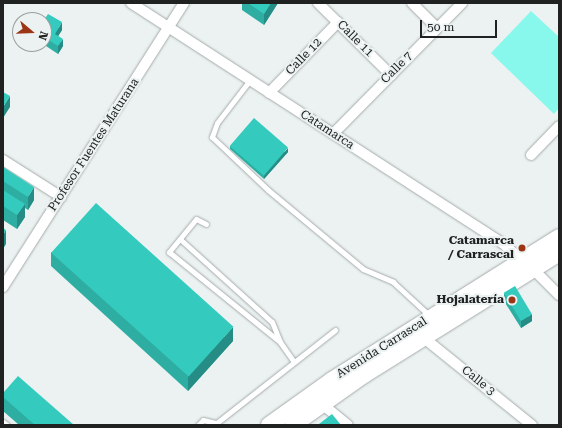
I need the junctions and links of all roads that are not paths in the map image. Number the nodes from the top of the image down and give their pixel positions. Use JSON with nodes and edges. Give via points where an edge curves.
{"nodes":[{"id":1,"x":130,"y":3,"type":"edge"},
{"id":2,"x":184,"y":3,"type":"edge"},
{"id":3,"x":318,"y":3,"type":"edge"},
{"id":4,"x":412,"y":3,"type":"edge"},
{"id":5,"x":462,"y":3,"type":"edge"},
{"id":6,"x":338,"y":22,"type":"junction"},
{"id":7,"x":169,"y":27,"type":"junction"},
{"id":8,"x":437,"y":28,"type":"junction"},
{"id":9,"x":391,"y":75,"type":"junction"},
{"id":10,"x":250,"y":80,"type":"junction"},
{"id":11,"x":270,"y":93,"type":"junction"},
{"id":12,"x":557,"y":131,"type":"edge"},
{"id":13,"x":333,"y":134,"type":"junction"},
{"id":14,"x":531,"y":155,"type":"dead end"},
{"id":15,"x":3,"y":160,"type":"edge"},
{"id":16,"x":61,"y":197,"type":"junction"},
{"id":17,"x":206,"y":224,"type":"dead end"},
{"id":18,"x":559,"y":237,"type":"edge"},
{"id":19,"x":180,"y":239,"type":"junction"},
{"id":20,"x":559,"y":253,"type":"edge"},
{"id":21,"x":527,"y":265,"type":"junction"},
{"id":22,"x":3,"y":287,"type":"edge"},
{"id":23,"x":559,"y":295,"type":"edge"},
{"id":24,"x":431,"y":318,"type":"junction"},
{"id":25,"x":335,"y":330,"type":"dead end"},
{"id":26,"x":424,"y":338,"type":"junction"},
{"id":27,"x":280,"y":342,"type":"junction"},
{"id":28,"x":294,"y":362,"type":"junction"},
{"id":29,"x":322,"y":404,"type":"junction"},
{"id":30,"x":3,"y":422,"type":"edge"},
{"id":31,"x":215,"y":424,"type":"edge"},
{"id":32,"x":7,"y":425,"type":"edge"},
{"id":33,"x":198,"y":425,"type":"edge"},
{"id":34,"x":269,"y":425,"type":"edge"},
{"id":35,"x":293,"y":425,"type":"edge"},
{"id":36,"x":348,"y":425,"type":"edge"},
{"id":37,"x":532,"y":425,"type":"edge"}],
"edges":[{"from":1,"to":7,"type":"street","name":"Catamarca"},
{"from":2,"to":7,"type":"street","name":"Profesor Fuentes Maturana"},
{"from":3,"to":6,"type":"street","name":"Calle 11"},
{"from":4,"to":8,"type":"street"},
{"from":5,"to":8,"type":"street","name":"Calle 7"},
{"from":6,"to":9,"type":"street","name":"Calle 11"},
{"from":6,"to":11,"type":"street","name":"Calle 12"},
{"from":7,"to":10,"type":"street","name":"Catamarca"},
{"from":7,"to":16,"type":"street","name":"Profesor Fuentes Maturana"},
{"from":8,"to":9,"type":"street","name":"Calle 7"},
{"from":9,"to":13,"type":"street","name":"Calle 7"},
{"from":10,"to":11,"type":"street","name":"Catamarca"},
{"from":10,"to":24,"type":"lane","via":[[217,123],[212,137],[268,190],[363,269],[393,282]]},
{"from":11,"to":13,"type":"street","name":"Catamarca"},
{"from":12,"to":14,"type":"street"},
{"from":13,"to":21,"type":"street","name":"Catamarca","via":[[506,246]]},
{"from":15,"to":16,"type":"street"},
{"from":16,"to":22,"type":"street","name":"Profesor Fuentes Maturana"},
{"from":17,"to":19,"type":"lane","via":[[196,219]]},
{"from":18,"to":21,"type":"main road","name":"Avenida Carrascal"},
{"from":19,"to":27,"type":"lane","via":[[272,322]]},
{"from":19,"to":27,"type":"lane","via":[[169,252]]},
{"from":20,"to":21,"type":"main road","name":"Avenida Carrascal"},
{"from":21,"to":23,"type":"street","name":"Catamarca"},
{"from":21,"to":24,"type":"main road","name":"Avenida Carrascal"},
{"from":21,"to":26,"type":"main road","name":"Avenida Carrascal"},
{"from":24,"to":34,"type":"main road","name":"Avenida Carrascal","via":[[332,380]]},
{"from":25,"to":28,"type":"lane"},
{"from":26,"to":29,"type":"main road","name":"Avenida Carrascal"},
{"from":26,"to":37,"type":"street","name":"Calle 3"},
{"from":27,"to":28,"type":"lane"},
{"from":28,"to":31,"type":"lane"},
{"from":29,"to":35,"type":"main road","name":"Avenida Carrascal"},
{"from":29,"to":36,"type":"street"},
{"from":30,"to":32,"type":"lane"},
{"from":31,"to":33,"type":"lane","via":[[204,420]]}]}
